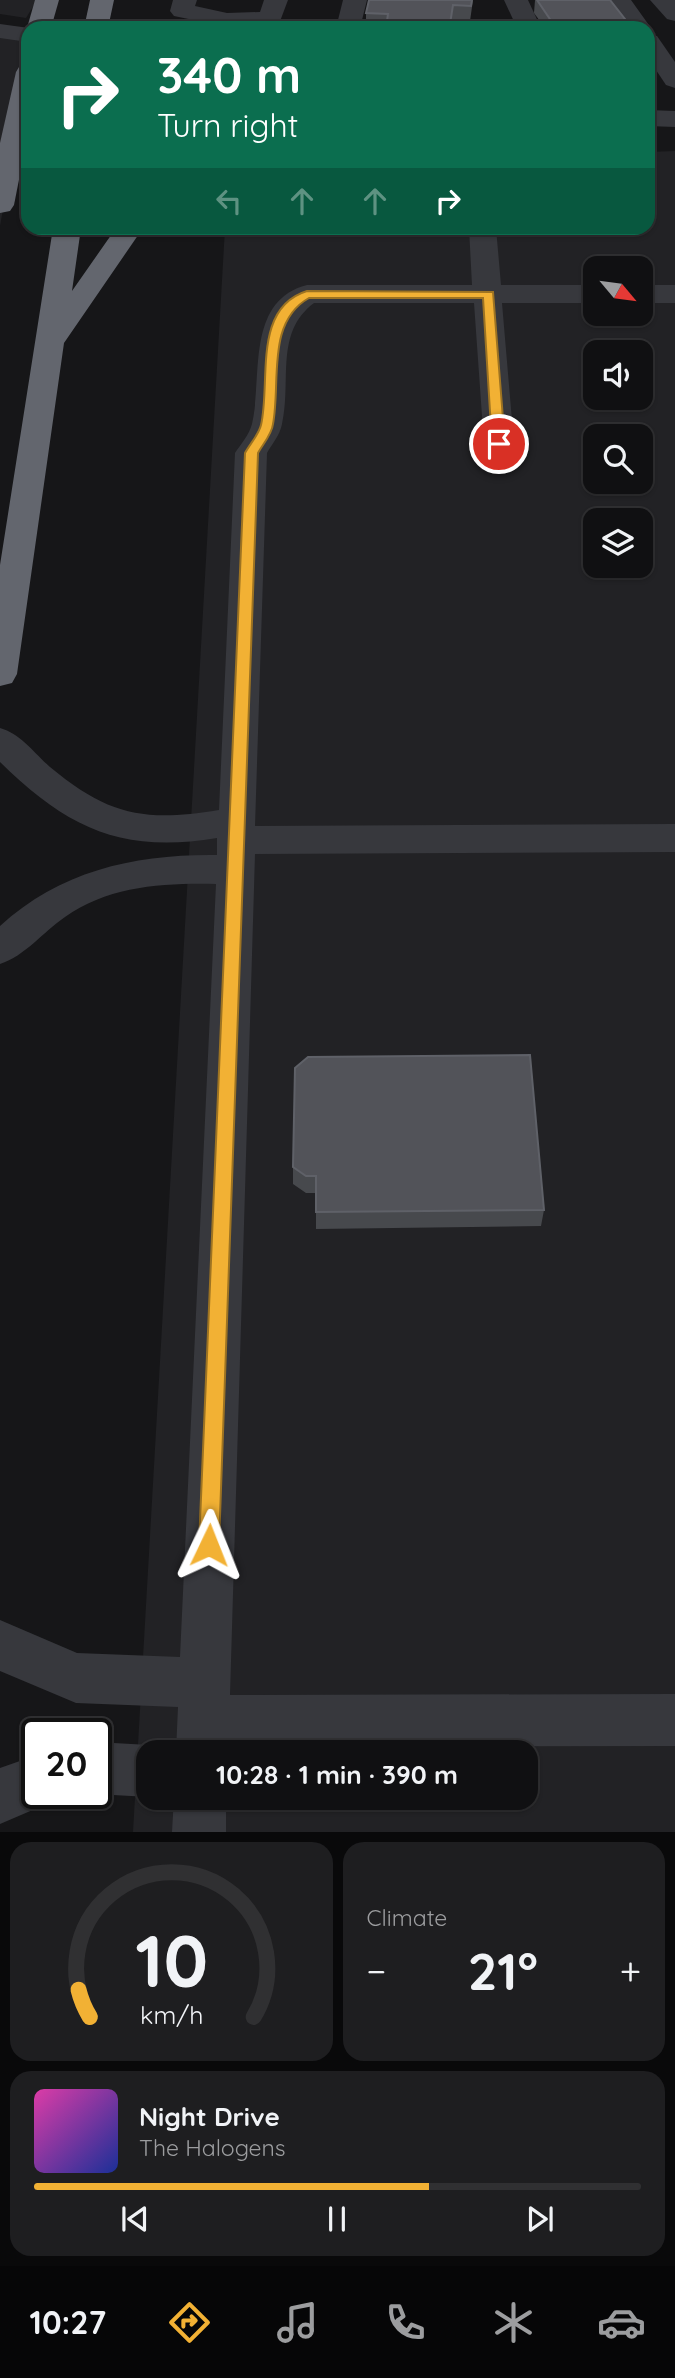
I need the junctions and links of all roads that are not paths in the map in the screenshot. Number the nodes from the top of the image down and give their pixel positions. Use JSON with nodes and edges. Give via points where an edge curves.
{"nodes":[{"id":1,"x":47,"y":0,"type":"edge"},
{"id":2,"x":102,"y":0,"type":"edge"},
{"id":3,"x":185,"y":0,"type":"edge"},
{"id":4,"x":355,"y":0,"type":"edge"},
{"id":5,"x":516,"y":0,"type":"edge"},
{"id":6,"x":619,"y":0,"type":"edge"},
{"id":7,"x":662,"y":0,"type":"edge"},
{"id":8,"x":675,"y":14,"type":"edge"},
{"id":9,"x":270,"y":19,"type":"edge"},
{"id":10,"x":41,"y":21,"type":"edge"},
{"id":11,"x":98,"y":21,"type":"edge"},
{"id":12,"x":350,"y":21,"type":"edge"},
{"id":13,"x":526,"y":21,"type":"edge"},
{"id":14,"x":634,"y":21,"type":"edge"},
{"id":15,"x":0,"y":31,"type":"edge"},
{"id":16,"x":21,"y":35,"type":"edge"},
{"id":17,"x":655,"y":51,"type":"edge"},
{"id":18,"x":675,"y":80,"type":"edge"},
{"id":19,"x":21,"y":98,"type":"edge"},
{"id":20,"x":655,"y":118,"type":"edge"},
{"id":21,"x":675,"y":118,"type":"edge"},
{"id":22,"x":7,"y":143,"type":"edge"},
{"id":23,"x":0,"y":205,"type":"edge"},
{"id":24,"x":65,"y":235,"type":"edge"},
{"id":25,"x":124,"y":235,"type":"edge"},
{"id":26,"x":483,"y":235,"type":"edge"},
{"id":27,"x":583,"y":294,"type":"edge"},
{"id":28,"x":653,"y":294,"type":"edge"},
{"id":29,"x":675,"y":294,"type":"edge"},
{"id":30,"x":489,"y":295,"type":"junction"},
{"id":31,"x":50,"y":345,"type":"junction"},
{"id":32,"x":499,"y":444,"type":"dead end"},
{"id":33,"x":0,"y":674,"type":"edge"},
{"id":34,"x":0,"y":740,"type":"edge"},
{"id":35,"x":675,"y":838,"type":"edge"},
{"id":36,"x":235,"y":844,"type":"junction"},
{"id":37,"x":0,"y":949,"type":"edge"},
{"id":38,"x":0,"y":1645,"type":"edge"},
{"id":39,"x":203,"y":1719,"type":"edge"},
{"id":40,"x":675,"y":1720,"type":"edge"},
{"id":41,"x":112,"y":1769,"type":"edge"},
{"id":42,"x":136,"y":1770,"type":"edge"},
{"id":43,"x":21,"y":1785,"type":"edge"},
{"id":44,"x":0,"y":1798,"type":"edge"},
{"id":45,"x":200,"y":1810,"type":"edge"},
{"id":46,"x":199,"y":1832,"type":"edge"}],
"edges":[{"from":1,"to":10,"type":"highway"},
{"from":2,"to":11,"type":"highway"},
{"from":3,"to":9,"type":"street","via":[[182,11],[227,20]]},
{"from":4,"to":12,"type":"street"},
{"from":5,"to":13,"type":"street"},
{"from":6,"to":14,"type":"street"},
{"from":7,"to":8,"type":"street"},
{"from":15,"to":16,"type":"street"},
{"from":17,"to":18,"type":"street"},
{"from":19,"to":22,"type":"highway"},
{"from":20,"to":21,"type":"street"},
{"from":22,"to":23,"type":"highway"},
{"from":24,"to":31,"type":"highway"},
{"from":25,"to":31,"type":"highway"},
{"from":26,"to":30,"type":"street"},
{"from":27,"to":30,"type":"street"},
{"from":28,"to":29,"type":"street"},
{"from":30,"to":32,"type":"street"},
{"from":30,"to":36,"type":"street","via":[[307,294],[282,315],[275,336],[267,427],[251,453]]},
{"from":31,"to":33,"type":"highway"},
{"from":34,"to":36,"type":"street","via":[[42,783],[88,812],[141,829],[170,830]]},
{"from":35,"to":36,"type":"street"},
{"from":36,"to":37,"type":"street","via":[[173,868],[114,878],[77,892],[46,909]]},
{"from":36,"to":39,"type":"street"},
{"from":38,"to":39,"type":"street","via":[[76,1678]]},
{"from":39,"to":40,"type":"street"},
{"from":41,"to":42,"type":"street"},
{"from":43,"to":44,"type":"street"},
{"from":45,"to":46,"type":"street"}]}
